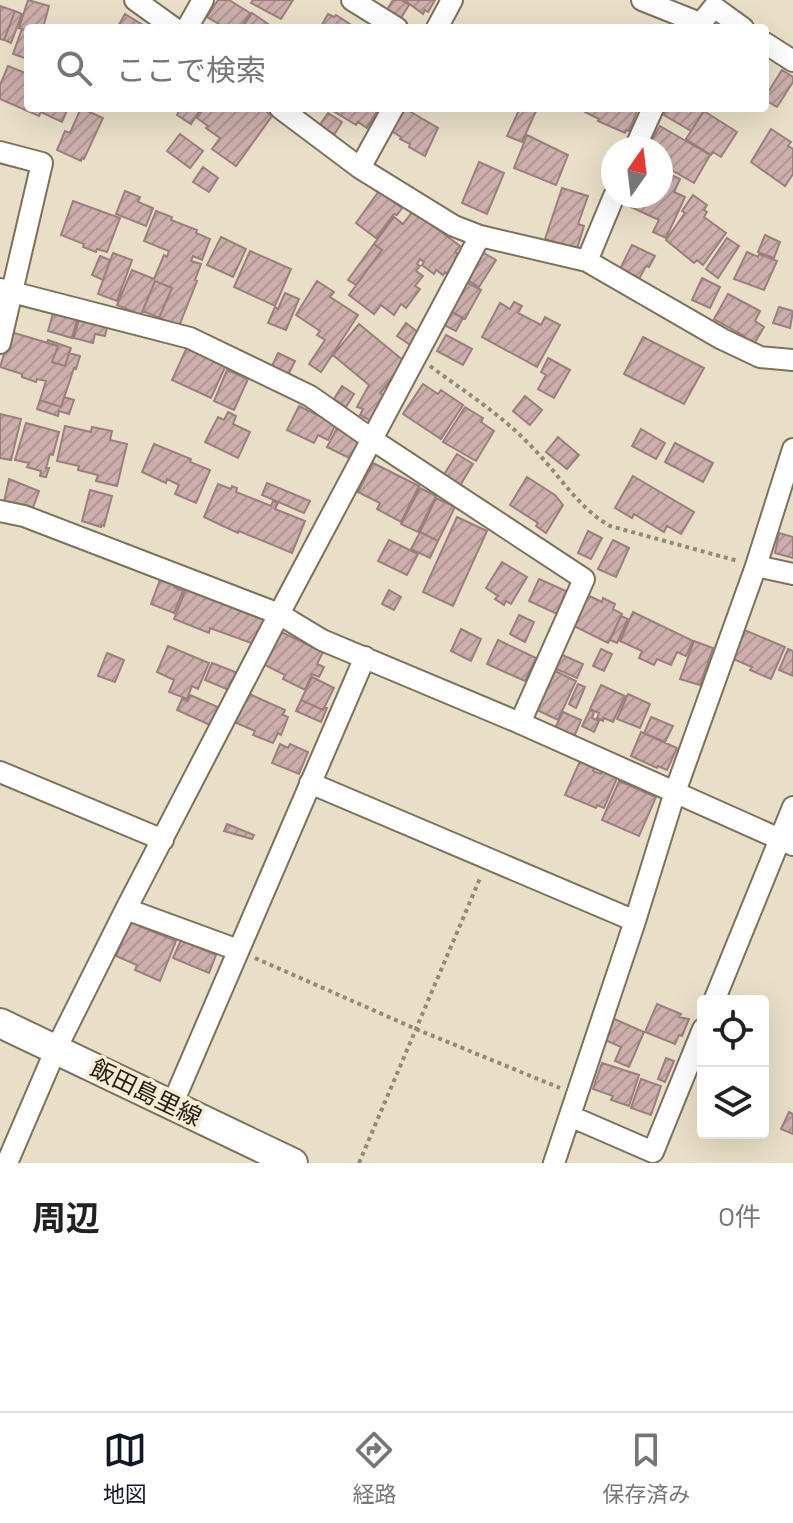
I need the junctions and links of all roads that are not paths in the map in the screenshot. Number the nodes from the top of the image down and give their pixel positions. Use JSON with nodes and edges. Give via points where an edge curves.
{"nodes":[{"id":1,"x":135,"y":0,"type":"edge"},
{"id":2,"x":203,"y":0,"type":"edge"},
{"id":3,"x":352,"y":0,"type":"edge"},
{"id":4,"x":452,"y":0,"type":"edge"},
{"id":5,"x":642,"y":0,"type":"edge"},
{"id":6,"x":168,"y":24,"type":"edge"},
{"id":7,"x":189,"y":24,"type":"edge"},
{"id":8,"x":391,"y":24,"type":"edge"},
{"id":9,"x":439,"y":24,"type":"edge"},
{"id":10,"x":696,"y":24,"type":"edge"},
{"id":11,"x":700,"y":24,"type":"edge"},
{"id":12,"x":737,"y":24,"type":"edge"},
{"id":13,"x":769,"y":46,"type":"edge"},
{"id":14,"x":793,"y":61,"type":"edge"},
{"id":15,"x":285,"y":112,"type":"edge"},
{"id":16,"x":391,"y":112,"type":"edge"},
{"id":17,"x":651,"y":112,"type":"edge"},
{"id":18,"x":640,"y":136,"type":"edge"},
{"id":19,"x":0,"y":152,"type":"edge"},
{"id":20,"x":360,"y":168,"type":"junction"},
{"id":21,"x":609,"y":208,"type":"edge"},
{"id":22,"x":480,"y":236,"type":"junction"},
{"id":23,"x":587,"y":261,"type":"junction"},
{"id":24,"x":6,"y":290,"type":"edge"},
{"id":25,"x":0,"y":343,"type":"edge"},
{"id":26,"x":793,"y":360,"type":"edge"},
{"id":27,"x":373,"y":440,"type":"junction"},
{"id":28,"x":793,"y":449,"type":"edge"},
{"id":29,"x":0,"y":511,"type":"edge"},
{"id":30,"x":756,"y":566,"type":"junction"},
{"id":31,"x":793,"y":574,"type":"edge"},
{"id":32,"x":279,"y":614,"type":"junction"},
{"id":33,"x":365,"y":657,"type":"junction"},
{"id":34,"x":520,"y":723,"type":"junction"},
{"id":35,"x":0,"y":772,"type":"edge"},
{"id":36,"x":310,"y":783,"type":"junction"},
{"id":37,"x":675,"y":792,"type":"junction"},
{"id":38,"x":793,"y":807,"type":"edge"},
{"id":39,"x":163,"y":840,"type":"junction"},
{"id":40,"x":787,"y":842,"type":"edge"},
{"id":41,"x":126,"y":909,"type":"junction"},
{"id":42,"x":635,"y":921,"type":"junction"},
{"id":43,"x":238,"y":950,"type":"junction"},
{"id":44,"x":717,"y":995,"type":"edge"},
{"id":45,"x":0,"y":1023,"type":"edge"},
{"id":46,"x":697,"y":1044,"type":"edge"},
{"id":47,"x":56,"y":1049,"type":"junction"},
{"id":48,"x":172,"y":1105,"type":"junction"},
{"id":49,"x":570,"y":1116,"type":"junction"},
{"id":50,"x":7,"y":1163,"type":"edge"},
{"id":51,"x":293,"y":1163,"type":"edge"},
{"id":52,"x":554,"y":1163,"type":"edge"}],
"edges":[{"from":1,"to":6,"type":"street"},
{"from":2,"to":7,"type":"street"},
{"from":3,"to":8,"type":"street"},
{"from":4,"to":9,"type":"street"},
{"from":5,"to":10,"type":"street"},
{"from":11,"to":12,"type":"street","via":[[714,7]]},
{"from":13,"to":14,"type":"street"},
{"from":15,"to":20,"type":"street"},
{"from":16,"to":20,"type":"street"},
{"from":17,"to":18,"type":"street"},
{"from":19,"to":24,"type":"street","via":[[42,163]]},
{"from":20,"to":22,"type":"street","via":[[454,226]]},
{"from":21,"to":23,"type":"street"},
{"from":22,"to":23,"type":"street"},
{"from":22,"to":27,"type":"street"},
{"from":23,"to":26,"type":"street","via":[[722,339],[760,357]]},
{"from":24,"to":25,"type":"street"},
{"from":24,"to":27,"type":"street","via":[[190,338],[310,396]]},
{"from":27,"to":32,"type":"street"},
{"from":27,"to":34,"type":"street","via":[[584,579]]},
{"from":28,"to":30,"type":"street"},
{"from":29,"to":32,"type":"street"},
{"from":30,"to":31,"type":"street"},
{"from":30,"to":37,"type":"street"},
{"from":32,"to":33,"type":"street","via":[[322,640]]},
{"from":32,"to":39,"type":"street"},
{"from":33,"to":34,"type":"street"},
{"from":33,"to":36,"type":"street"},
{"from":34,"to":37,"type":"street"},
{"from":35,"to":39,"type":"street"},
{"from":36,"to":42,"type":"street"},
{"from":36,"to":43,"type":"street"},
{"from":37,"to":40,"type":"street"},
{"from":37,"to":42,"type":"street"},
{"from":38,"to":40,"type":"street"},
{"from":39,"to":41,"type":"street"},
{"from":40,"to":44,"type":"street"},
{"from":41,"to":43,"type":"street"},
{"from":41,"to":47,"type":"street"},
{"from":42,"to":49,"type":"street"},
{"from":43,"to":48,"type":"street"},
{"from":45,"to":47,"type":"main road","name":"飯田島里線"},
{"from":46,"to":49,"type":"street","via":[[653,1152]]},
{"from":47,"to":48,"type":"main road","name":"飯田島里線"},
{"from":47,"to":50,"type":"street"},
{"from":48,"to":51,"type":"main road","name":"飯田島里線"},
{"from":49,"to":52,"type":"street"}]}
